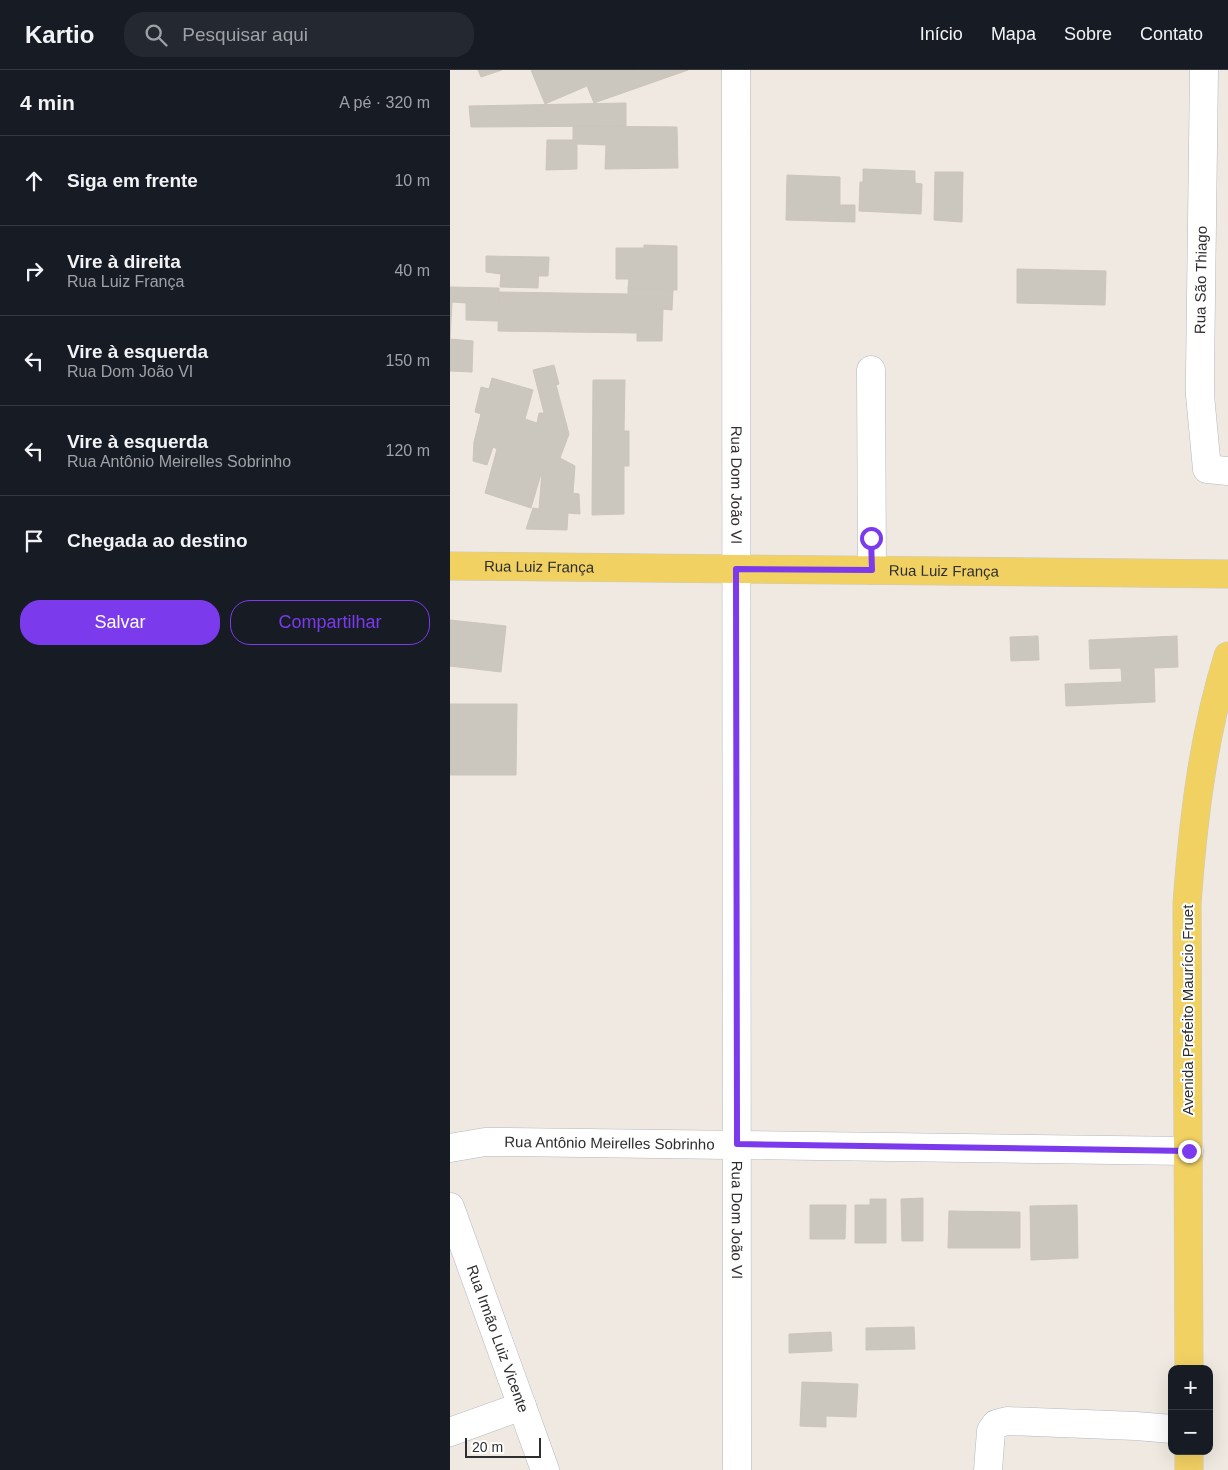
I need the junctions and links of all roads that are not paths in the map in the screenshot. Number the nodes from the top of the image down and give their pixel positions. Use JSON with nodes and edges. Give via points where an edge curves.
{"nodes":[{"id":1,"x":736,"y":70,"type":"edge"},
{"id":2,"x":1204,"y":70,"type":"edge"},
{"id":3,"x":871,"y":370,"type":"dead end"},
{"id":4,"x":1228,"y":471,"type":"edge"},
{"id":5,"x":450,"y":566,"type":"edge"},
{"id":6,"x":736,"y":569,"type":"junction"},
{"id":7,"x":872,"y":570,"type":"junction"},
{"id":8,"x":1228,"y":574,"type":"edge"},
{"id":9,"x":1228,"y":656,"type":"edge"},
{"id":10,"x":737,"y":1144,"type":"junction"},
{"id":11,"x":450,"y":1148,"type":"edge"},
{"id":12,"x":1189,"y":1151,"type":"junction"},
{"id":13,"x":450,"y":1207,"type":"edge"},
{"id":14,"x":1189,"y":1365,"type":"edge"},
{"id":15,"x":522,"y":1406,"type":"junction"},
{"id":16,"x":1168,"y":1429,"type":"edge"},
{"id":17,"x":450,"y":1432,"type":"edge"},
{"id":18,"x":1189,"y":1455,"type":"edge"},
{"id":19,"x":545,"y":1470,"type":"edge"},
{"id":20,"x":738,"y":1470,"type":"edge"},
{"id":21,"x":988,"y":1470,"type":"edge"},
{"id":22,"x":1189,"y":1470,"type":"edge"}],
"edges":[{"from":1,"to":6,"type":"street","name":"Rua Dom João VI"},
{"from":2,"to":4,"type":"street","name":"Rua São Thiago","via":[[1200,395],[1207,469]]},
{"from":3,"to":7,"type":"street"},
{"from":5,"to":6,"type":"main road","name":"Rua Luiz França"},
{"from":6,"to":7,"type":"main road","name":"Rua Luiz França"},
{"from":6,"to":10,"type":"street","name":"Rua Dom João VI"},
{"from":7,"to":8,"type":"main road","name":"Rua Luiz França"},
{"from":9,"to":12,"type":"main road","name":"Avenida Prefeito Maurício Fruet","via":[[1209,730],[1191,844],[1187,904]]},
{"from":10,"to":11,"type":"street","name":"Rua Antônio Meirelles Sobrinho","via":[[493,1142]]},
{"from":10,"to":12,"type":"street","name":"Rua Antônio Meirelles Sobrinho"},
{"from":10,"to":20,"type":"street","name":"Rua Dom João VI"},
{"from":12,"to":14,"type":"main road","name":"Avenida Prefeito Maurício Fruet"},
{"from":13,"to":15,"type":"street","name":"Rua Irmão Luiz Vicente"},
{"from":15,"to":17,"type":"street"},
{"from":15,"to":19,"type":"street","name":"Rua Irmão Luiz Vicente"},
{"from":16,"to":21,"type":"street","via":[[1007,1421],[996,1424],[991,1431]]},
{"from":18,"to":22,"type":"main road"}]}
